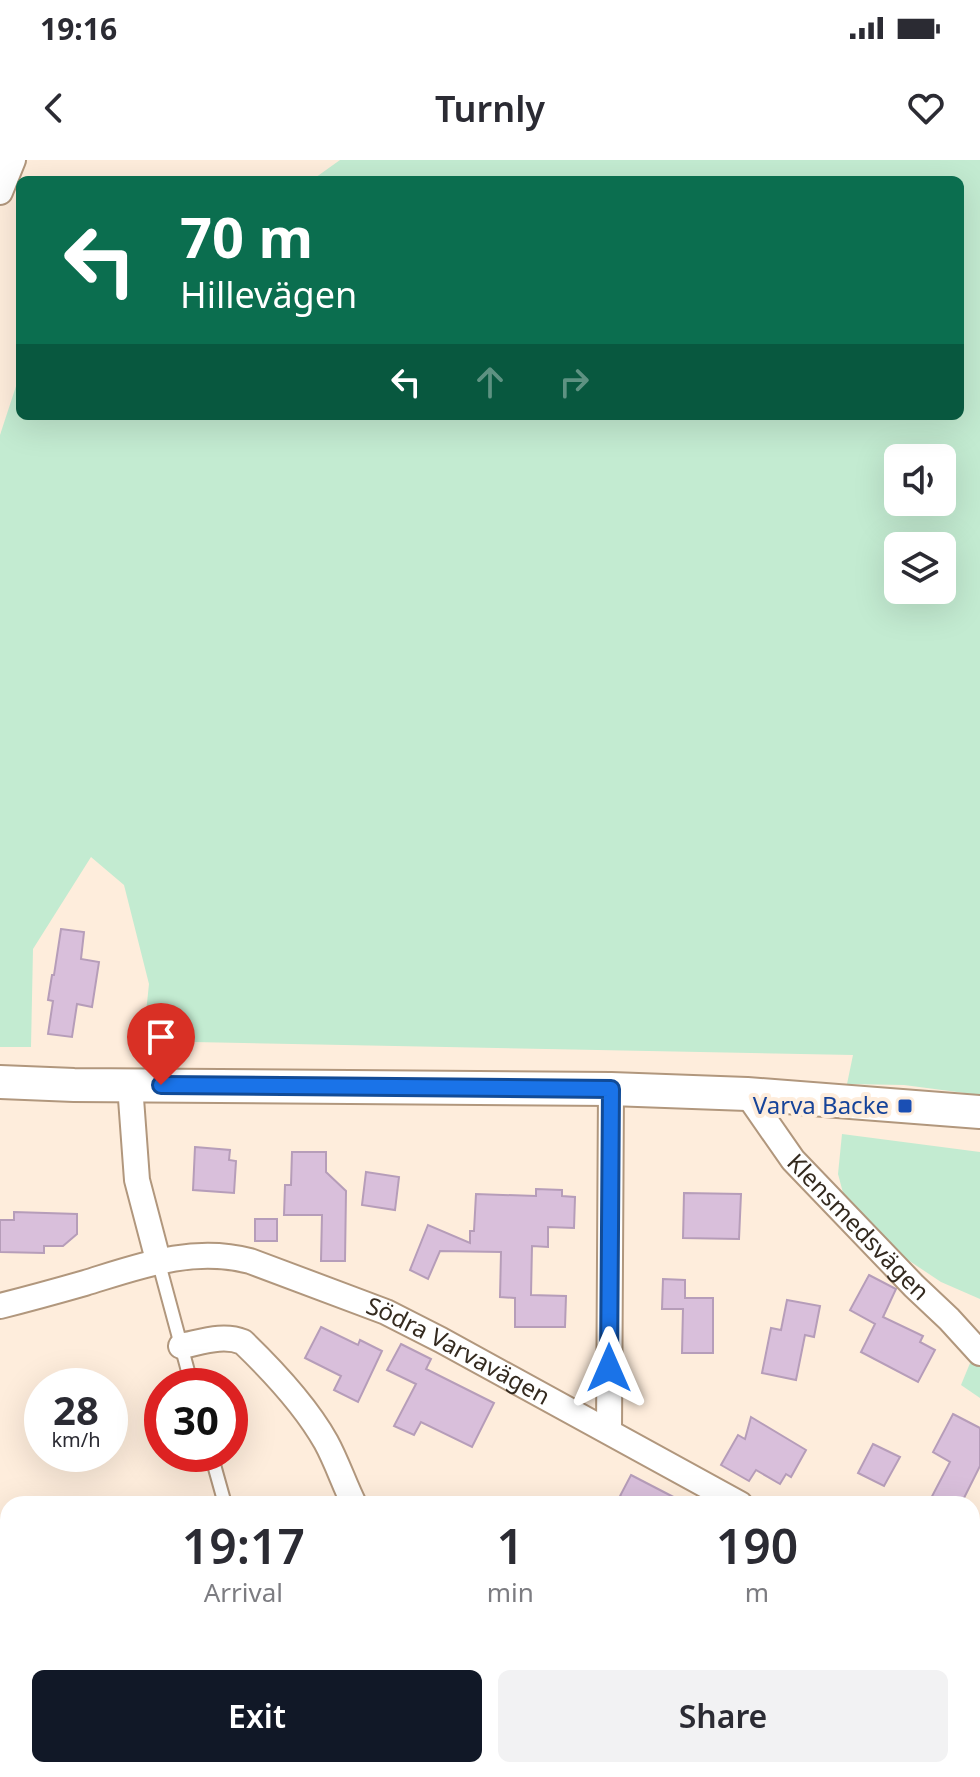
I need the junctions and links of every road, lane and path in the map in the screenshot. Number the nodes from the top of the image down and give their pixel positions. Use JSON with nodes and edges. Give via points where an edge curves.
{"nodes":[{"id":1,"x":13,"y":160,"type":"edge"},
{"id":2,"x":0,"y":192,"type":"edge"},
{"id":3,"x":0,"y":1082,"type":"edge"},
{"id":4,"x":130,"y":1085,"type":"junction"},
{"id":5,"x":611,"y":1089,"type":"junction"},
{"id":6,"x":747,"y":1094,"type":"junction"},
{"id":7,"x":980,"y":1112,"type":"edge"},
{"id":8,"x":158,"y":1260,"type":"junction"},
{"id":9,"x":0,"y":1306,"type":"edge"},
{"id":10,"x":181,"y":1346,"type":"junction"},
{"id":11,"x":980,"y":1353,"type":"edge"},
{"id":12,"x":187,"y":1368,"type":"edge"},
{"id":13,"x":609,"y":1431,"type":"junction"},
{"id":14,"x":216,"y":1472,"type":"edge"},
{"id":15,"x":223,"y":1496,"type":"edge"},
{"id":16,"x":350,"y":1496,"type":"edge"},
{"id":17,"x":726,"y":1496,"type":"edge"}],
"edges":[{"from":1,"to":2,"type":"street"},
{"from":3,"to":4,"type":"street"},
{"from":4,"to":5,"type":"street"},
{"from":4,"to":8,"type":"street","via":[[137,1180]]},
{"from":5,"to":6,"type":"street"},
{"from":5,"to":13,"type":"street"},
{"from":6,"to":7,"type":"street"},
{"from":6,"to":11,"type":"street","name":"Klensmedsvägen","via":[[793,1160]]},
{"from":8,"to":9,"type":"street","name":"Södra Varvavägen"},
{"from":8,"to":10,"type":"lane"},
{"from":8,"to":13,"type":"street","name":"Södra Varvavägen","via":[[229,1256],[372,1307]]},
{"from":10,"to":12,"type":"lane"},
{"from":10,"to":16,"type":"street","via":[[225,1338],[243,1342],[317,1428]]},
{"from":13,"to":17,"type":"street","name":"Södra Varvavägen"},
{"from":14,"to":15,"type":"lane"}]}
